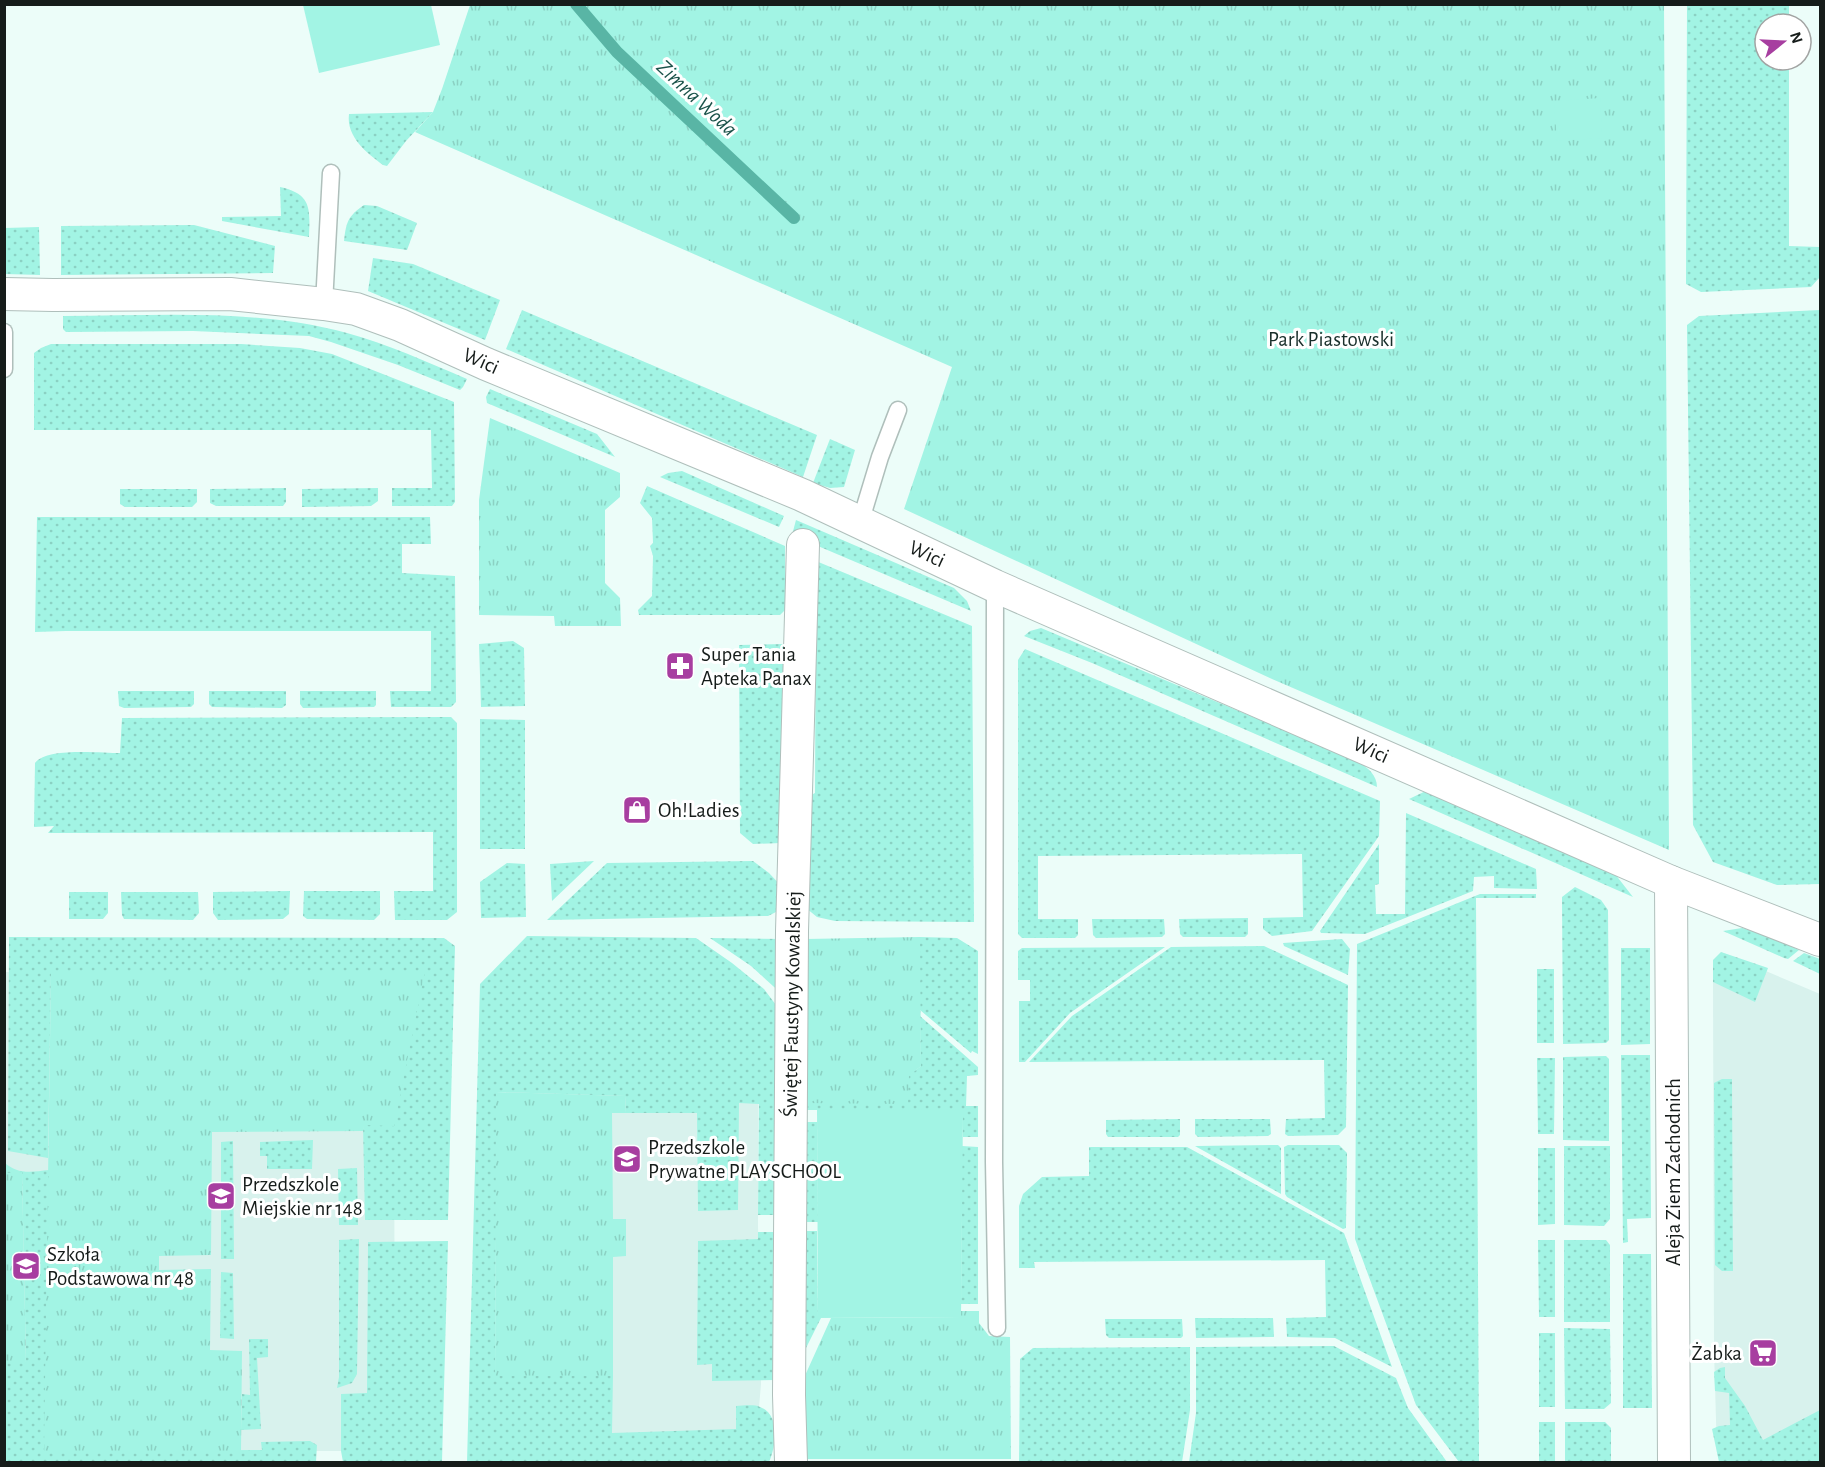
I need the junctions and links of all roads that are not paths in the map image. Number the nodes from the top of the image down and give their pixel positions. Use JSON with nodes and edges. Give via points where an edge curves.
{"nodes":[{"id":1,"x":331,"y":173,"type":"dead end"},
{"id":2,"x":4,"y":294,"type":"edge"},
{"id":3,"x":324,"y":304,"type":"junction"},
{"id":4,"x":4,"y":332,"type":"edge"},
{"id":5,"x":4,"y":369,"type":"edge"},
{"id":6,"x":898,"y":410,"type":"dead end"},
{"id":7,"x":860,"y":523,"type":"junction"},
{"id":8,"x":803,"y":545,"type":"dead end"},
{"id":9,"x":996,"y":586,"type":"junction"},
{"id":10,"x":1671,"y":882,"type":"junction"},
{"id":11,"x":1821,"y":940,"type":"edge"},
{"id":12,"x":997,"y":1328,"type":"dead end"},
{"id":13,"x":791,"y":1462,"type":"edge"},
{"id":14,"x":1674,"y":1462,"type":"edge"}],
"edges":[{"from":1,"to":3,"type":"lane"},
{"from":2,"to":3,"type":"street","name":"Wici","via":[[230,294]]},
{"from":3,"to":7,"type":"street","name":"Wici","via":[[356,309],[400,325]]},
{"from":4,"to":5,"type":"lane"},
{"from":6,"to":7,"type":"lane"},
{"from":7,"to":9,"type":"street","name":"Wici"},
{"from":8,"to":13,"type":"street","name":"Świętej Faustyny Kowalskiej","via":[[792,952]]},
{"from":9,"to":10,"type":"street","name":"Wici"},
{"from":9,"to":12,"type":"lane"},
{"from":10,"to":11,"type":"street","name":"Wici"},
{"from":10,"to":14,"type":"street","name":"Aleja Ziem Zachodnich"}]}
